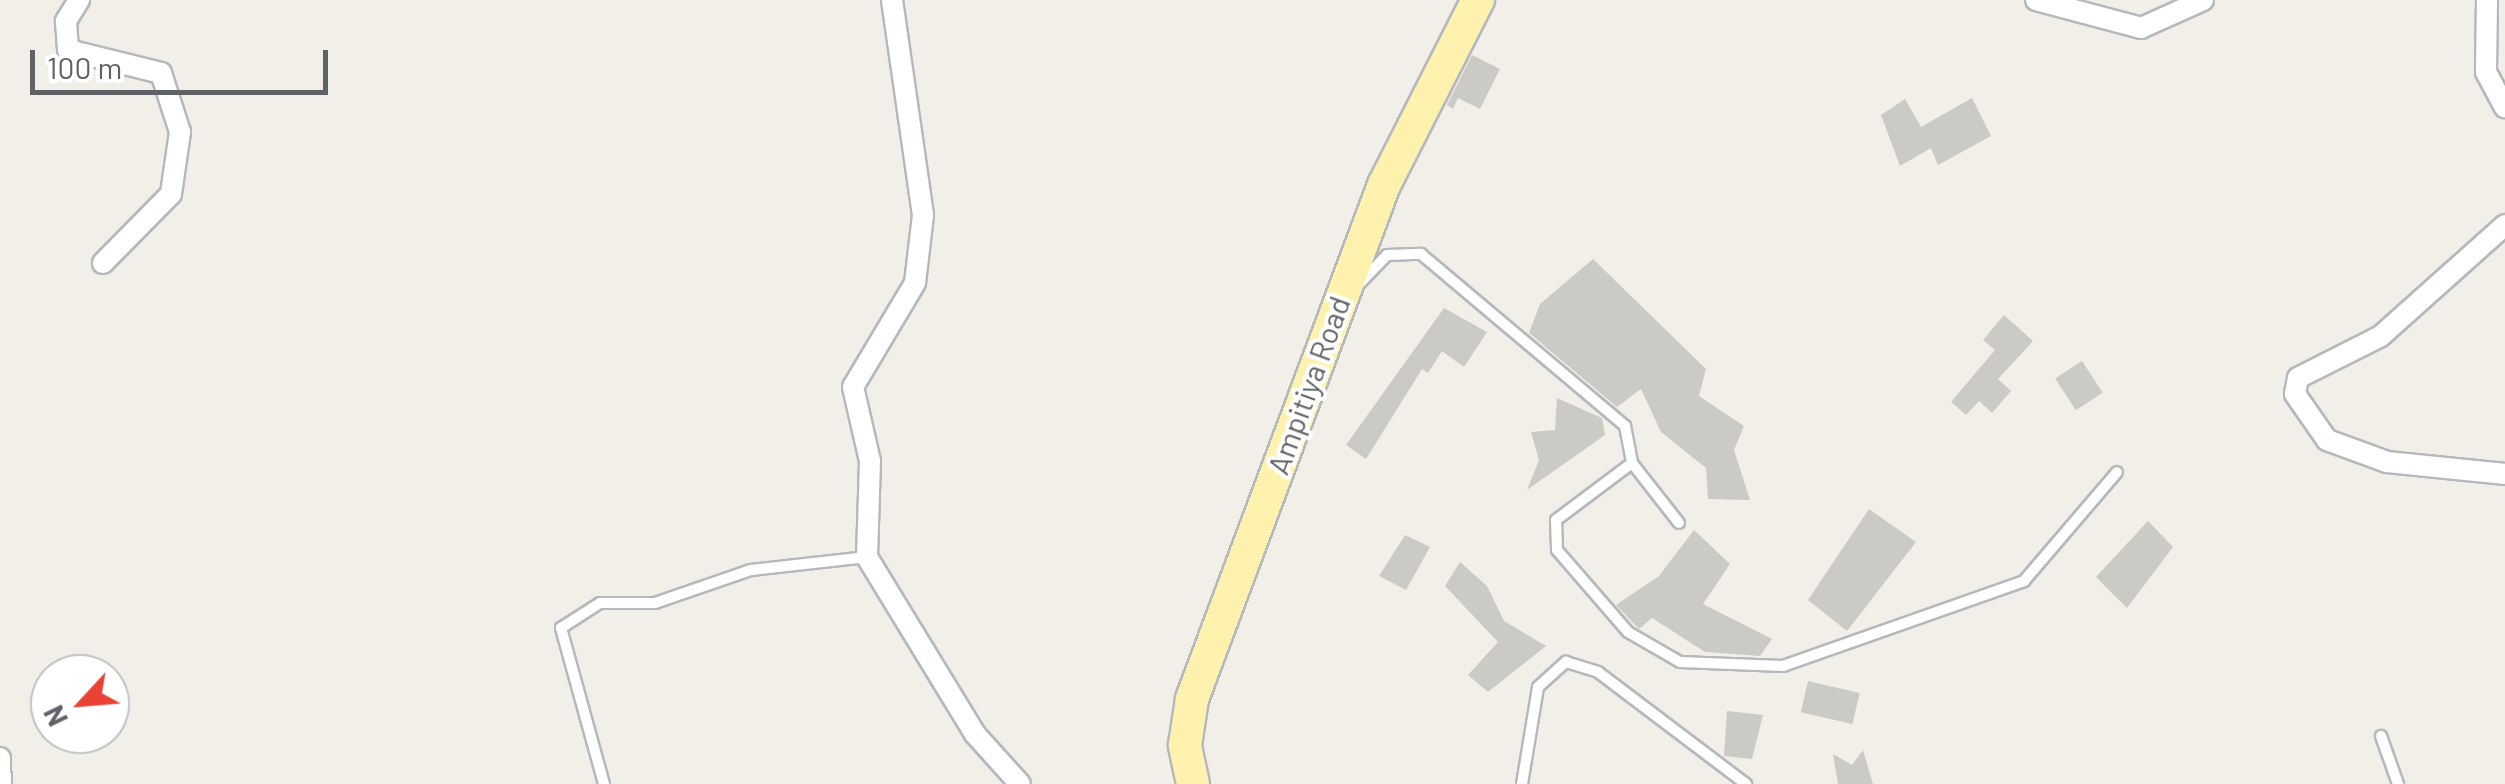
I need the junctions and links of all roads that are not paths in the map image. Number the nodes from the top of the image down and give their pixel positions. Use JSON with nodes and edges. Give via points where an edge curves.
{"nodes":[{"id":1,"x":78,"y":0,"type":"edge"},
{"id":2,"x":892,"y":0,"type":"edge"},
{"id":3,"x":1478,"y":0,"type":"edge"},
{"id":4,"x":2036,"y":0,"type":"edge"},
{"id":5,"x":2202,"y":0,"type":"edge"},
{"id":6,"x":2487,"y":0,"type":"edge"},
{"id":7,"x":2505,"y":107,"type":"edge"},
{"id":8,"x":2505,"y":225,"type":"edge"},
{"id":9,"x":103,"y":264,"type":"dead end"},
{"id":10,"x":1336,"y":309,"type":"junction"},
{"id":11,"x":1632,"y":463,"type":"junction"},
{"id":12,"x":2116,"y":472,"type":"dead end"},
{"id":13,"x":2505,"y":474,"type":"edge"},
{"id":14,"x":1679,"y":523,"type":"dead end"},
{"id":15,"x":866,"y":557,"type":"junction"},
{"id":16,"x":2380,"y":736,"type":"dead end"},
{"id":17,"x":0,"y":758,"type":"edge"},
{"id":18,"x":1,"y":784,"type":"edge"},
{"id":19,"x":604,"y":784,"type":"edge"},
{"id":20,"x":1020,"y":784,"type":"edge"},
{"id":21,"x":1193,"y":784,"type":"edge"},
{"id":22,"x":1522,"y":784,"type":"edge"},
{"id":23,"x":1746,"y":784,"type":"edge"},
{"id":24,"x":2398,"y":784,"type":"edge"}],
"edges":[{"from":1,"to":9,"type":"street","via":[[66,21],[68,50],[161,74],[180,132],[171,194]]},
{"from":2,"to":15,"type":"street","via":[[923,215],[915,282],[853,387],[870,461]]},
{"from":3,"to":10,"type":"main road","name":"Ampitiya Road","via":[[1384,185]]},
{"from":4,"to":5,"type":"street","via":[[2141,28]]},
{"from":6,"to":7,"type":"street","via":[[2486,72]]},
{"from":8,"to":13,"type":"street","via":[[2381,336],[2298,378],[2294,394],[2327,440],[2386,462]]},
{"from":10,"to":11,"type":"lane","via":[[1387,255],[1421,254],[1624,426]]},
{"from":10,"to":21,"type":"main road","name":"Ampitiya Road","via":[[1192,699],[1185,745]]},
{"from":11,"to":12,"type":"lane","via":[[1556,520],[1557,550],[1628,632],[1680,662],[1740,670],[1782,666],[2024,581]]},
{"from":11,"to":14,"type":"lane"},
{"from":15,"to":19,"type":"lane","via":[[751,570],[655,603],[600,603],[561,628]]},
{"from":15,"to":20,"type":"street","via":[[975,734]]},
{"from":16,"to":24,"type":"lane"},
{"from":17,"to":18,"type":"street"},
{"from":22,"to":23,"type":"lane","via":[[1538,687],[1566,662],[1598,672]]}]}
